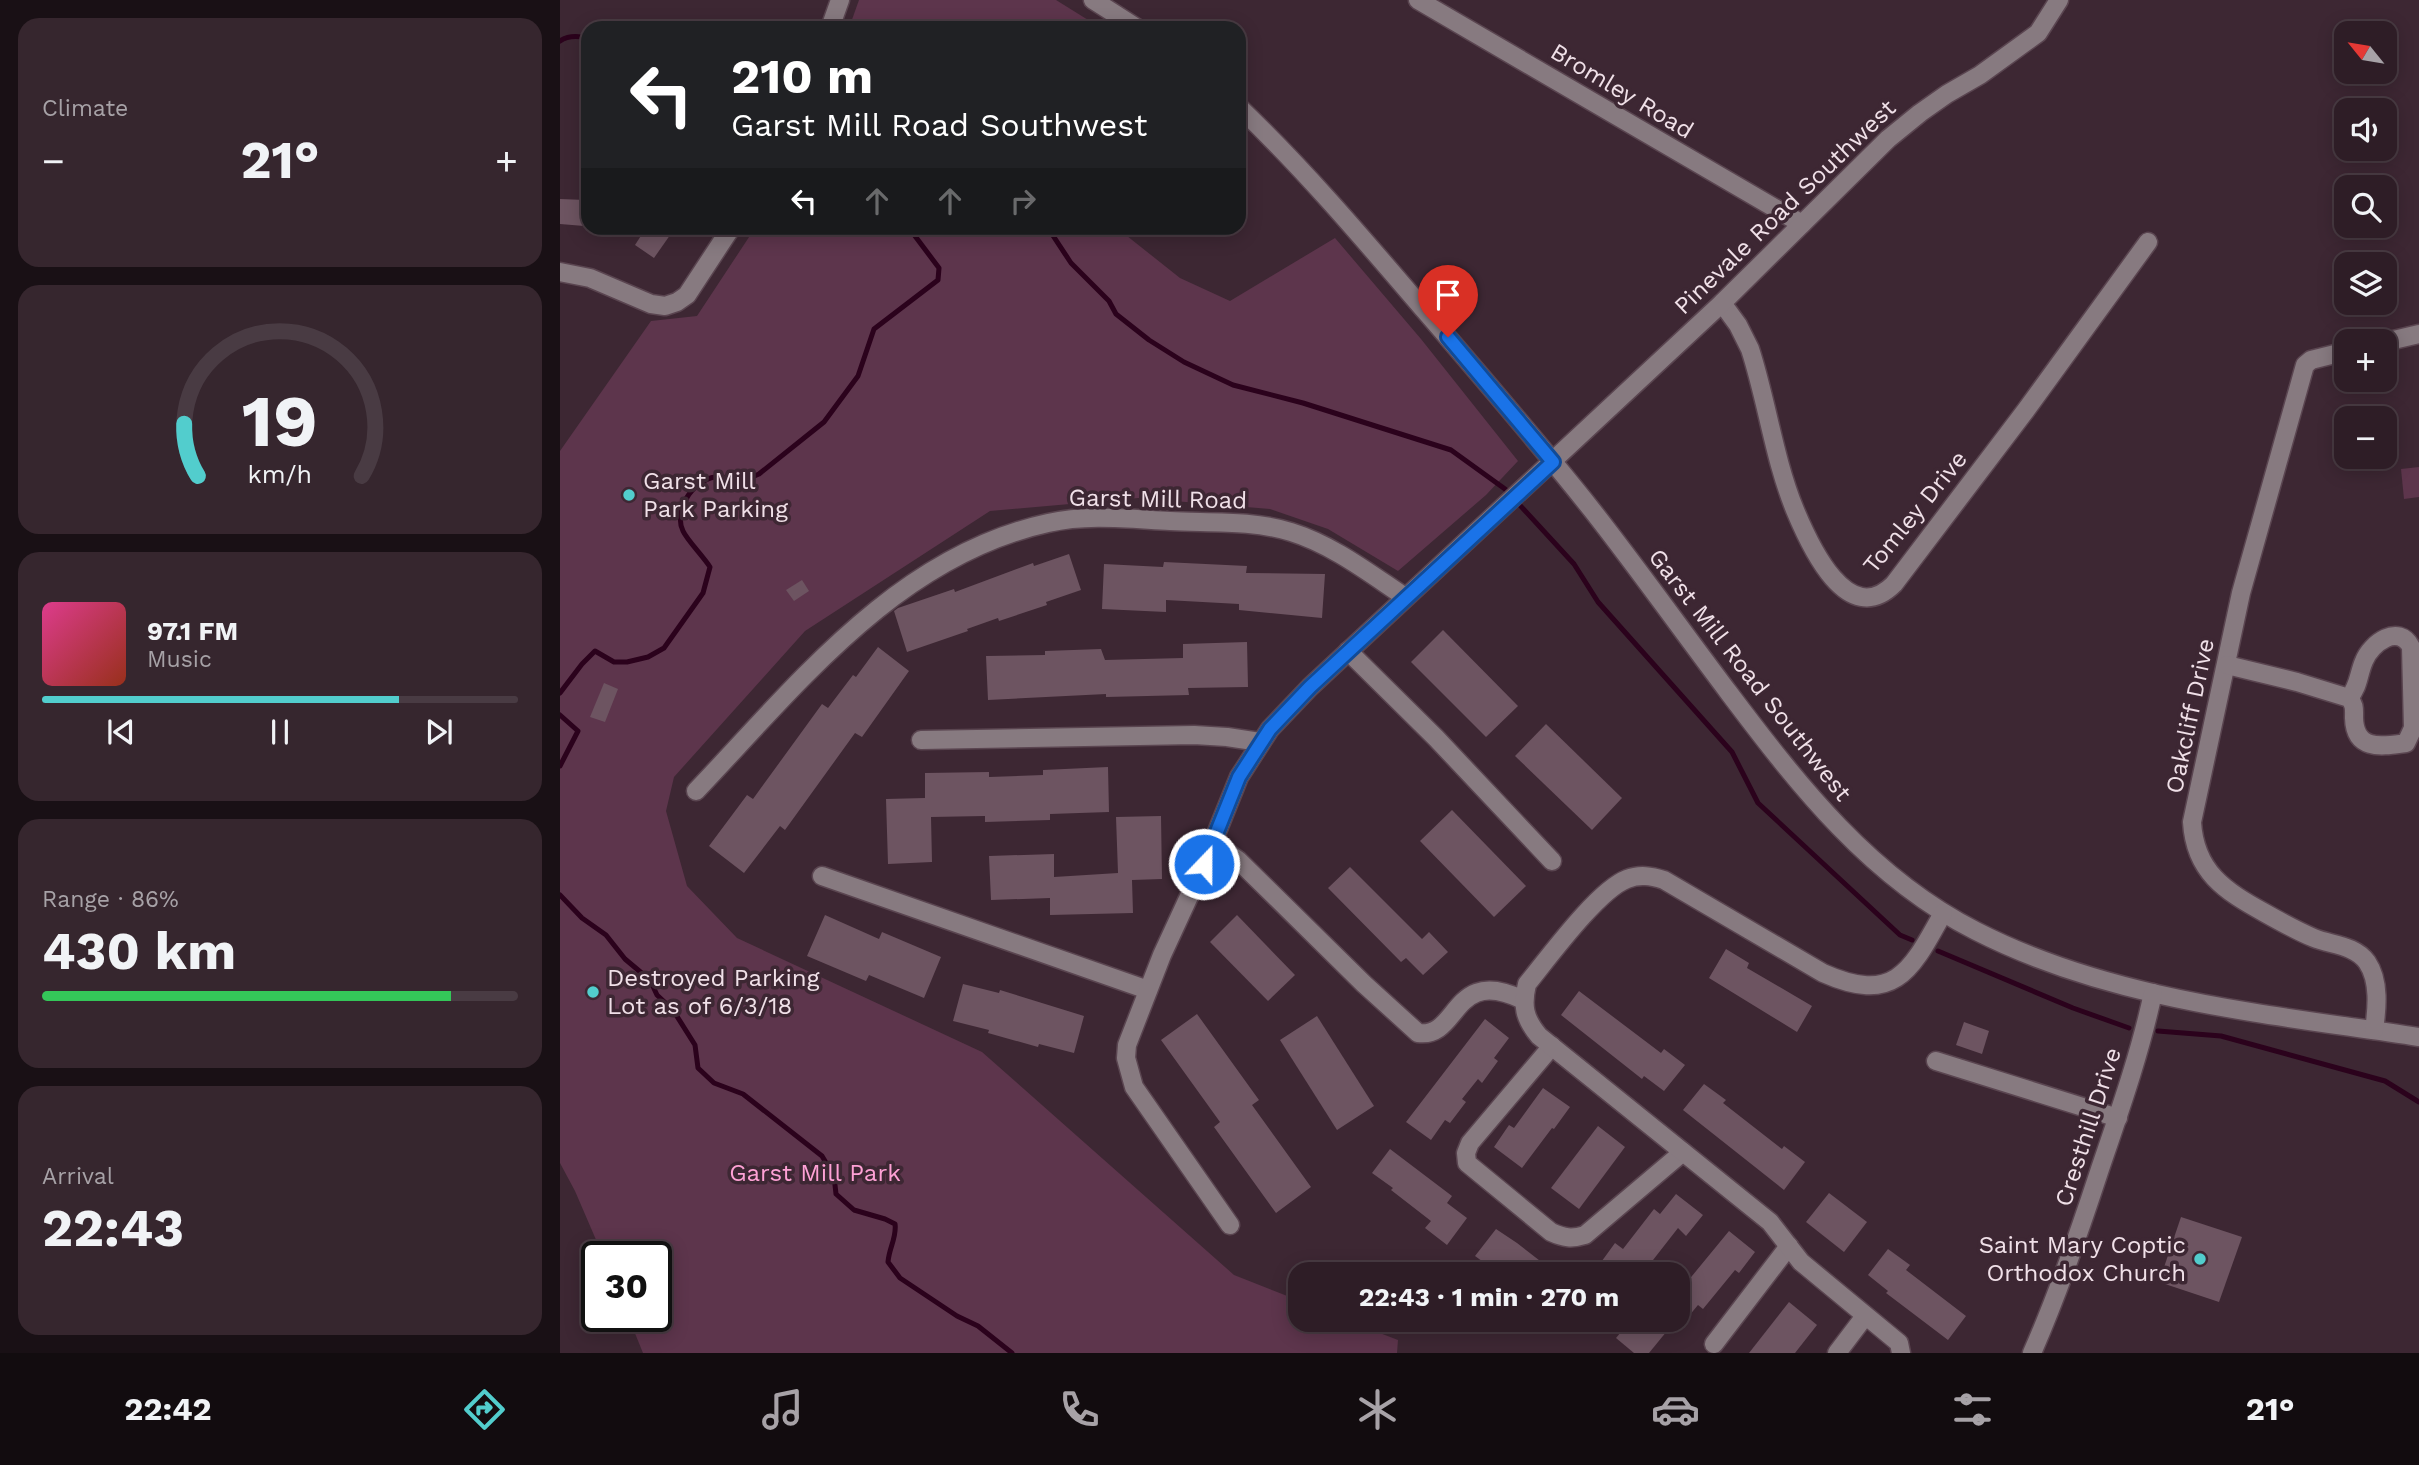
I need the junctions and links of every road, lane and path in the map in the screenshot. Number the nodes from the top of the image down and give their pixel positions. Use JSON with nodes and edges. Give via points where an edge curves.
{"nodes":[{"id":1,"x":840,"y":0,"type":"edge"},
{"id":2,"x":1093,"y":0,"type":"edge"},
{"id":3,"x":1418,"y":0,"type":"edge"},
{"id":4,"x":2059,"y":0,"type":"edge"},
{"id":5,"x":832,"y":21,"type":"edge"},
{"id":6,"x":1126,"y":21,"type":"edge"},
{"id":7,"x":1246,"y":114,"type":"edge"},
{"id":8,"x":1802,"y":224,"type":"junction"},
{"id":9,"x":726,"y":235,"type":"edge"},
{"id":10,"x":2148,"y":242,"type":"dead end"},
{"id":11,"x":560,"y":272,"type":"edge"},
{"id":12,"x":1722,"y":303,"type":"junction"},
{"id":13,"x":2419,"y":334,"type":"edge"},
{"id":14,"x":2397,"y":339,"type":"edge"},
{"id":15,"x":2334,"y":354,"type":"edge"},
{"id":16,"x":1553,"y":462,"type":"junction"},
{"id":17,"x":1405,"y":597,"type":"junction"},
{"id":18,"x":1348,"y":651,"type":"junction"},
{"id":19,"x":2227,"y":665,"type":"junction"},
{"id":20,"x":2348,"y":698,"type":"junction"},
{"id":21,"x":921,"y":740,"type":"dead end"},
{"id":22,"x":1260,"y":742,"type":"junction"},
{"id":23,"x":696,"y":791,"type":"dead end"},
{"id":24,"x":1213,"y":842,"type":"junction"},
{"id":25,"x":1552,"y":861,"type":"dead end"},
{"id":26,"x":822,"y":876,"type":"dead end"},
{"id":27,"x":1943,"y":913,"type":"junction"},
{"id":28,"x":1148,"y":990,"type":"junction"},
{"id":29,"x":2153,"y":993,"type":"junction"},
{"id":30,"x":1523,"y":1000,"type":"junction"},
{"id":31,"x":2374,"y":1030,"type":"junction"},
{"id":32,"x":2419,"y":1037,"type":"edge"},
{"id":33,"x":1552,"y":1046,"type":"junction"},
{"id":34,"x":1936,"y":1062,"type":"dead end"},
{"id":35,"x":2118,"y":1118,"type":"junction"},
{"id":36,"x":1683,"y":1152,"type":"junction"},
{"id":37,"x":1230,"y":1225,"type":"dead end"},
{"id":38,"x":1788,"y":1246,"type":"junction"},
{"id":39,"x":1865,"y":1316,"type":"junction"},
{"id":40,"x":1714,"y":1344,"type":"dead end"},
{"id":41,"x":1837,"y":1353,"type":"edge"},
{"id":42,"x":1901,"y":1353,"type":"edge"},
{"id":43,"x":2032,"y":1353,"type":"edge"}],
"edges":[{"from":1,"to":5,"type":"street"},
{"from":2,"to":6,"type":"street"},
{"from":3,"to":8,"type":"street","name":"Bromley Road"},
{"from":4,"to":8,"type":"street","name":"Pinevale Road Southwest","via":[[2038,33],[1920,113]]},
{"from":7,"to":16,"type":"street","name":"Garst Mill Road Southwest","via":[[1359,233]]},
{"from":8,"to":12,"type":"street","name":"Pinevale Road Southwest"},
{"from":9,"to":11,"type":"street","via":[[687,295],[665,306],[590,278]]},
{"from":10,"to":12,"type":"street","name":"Tomley Drive","via":[[1894,584],[1869,599],[1844,590],[1809,540],[1794,509],[1750,349]]},
{"from":12,"to":16,"type":"street","name":"Pinevale Road Southwest"},
{"from":13,"to":14,"type":"street"},
{"from":15,"to":19,"type":"street","name":"Oakcliff Drive","via":[[2305,365],[2241,593]]},
{"from":16,"to":17,"type":"street"},
{"from":16,"to":27,"type":"street","name":"Garst Mill Road Southwest","via":[[1820,808],[1867,856]]},
{"from":17,"to":18,"type":"street"},
{"from":17,"to":23,"type":"street","name":"Garst Mill Road","via":[[1356,564],[1289,531],[1100,517],[1048,523],[965,553],[882,605],[837,643]]},
{"from":18,"to":22,"type":"street"},
{"from":18,"to":25,"type":"street"},
{"from":19,"to":20,"type":"street"},
{"from":19,"to":31,"type":"street","name":"Oakcliff Drive","via":[[2192,822],[2199,855],[2230,894],[2295,930],[2346,947],[2367,961],[2376,991]]},
{"from":20,"to":20,"type":"street","via":[[2370,650],[2393,635],[2407,640],[2411,647],[2413,728],[2406,743],[2376,747],[2366,743],[2354,723],[2355,708]]},
{"from":21,"to":22,"type":"street","via":[[1194,735]]},
{"from":22,"to":24,"type":"street","via":[[1239,777]]},
{"from":24,"to":28,"type":"street"},
{"from":24,"to":30,"type":"street","via":[[1238,860],[1418,1033],[1437,1032],[1460,1004],[1477,993],[1495,991]]},
{"from":26,"to":28,"type":"street"},
{"from":27,"to":29,"type":"street","name":"Garst Mill Road Southwest","via":[[2025,954]]},
{"from":27,"to":30,"type":"street","via":[[1906,972],[1877,986],[1863,986],[1824,973],[1664,880],[1636,876],[1597,901],[1527,984]]},
{"from":28,"to":37,"type":"street","via":[[1127,1045],[1129,1074]]},
{"from":29,"to":31,"type":"street","name":"Garst Mill Road Southwest","via":[[2233,1010]]},
{"from":29,"to":35,"type":"street","name":"Cresthill Drive"},
{"from":30,"to":33,"type":"street","via":[[1528,1023]]},
{"from":31,"to":32,"type":"street","name":"Garst Mill Road Southwest"},
{"from":33,"to":36,"type":"street"},
{"from":33,"to":36,"type":"street","via":[[1466,1153],[1467,1163],[1551,1232],[1563,1238],[1585,1235]]},
{"from":34,"to":35,"type":"street"},
{"from":35,"to":43,"type":"street","name":"Cresthill Drive"},
{"from":36,"to":38,"type":"street","via":[[1770,1222]]},
{"from":38,"to":39,"type":"street"},
{"from":38,"to":40,"type":"street"},
{"from":39,"to":41,"type":"street"},
{"from":39,"to":42,"type":"street","via":[[1899,1343]]}]}
